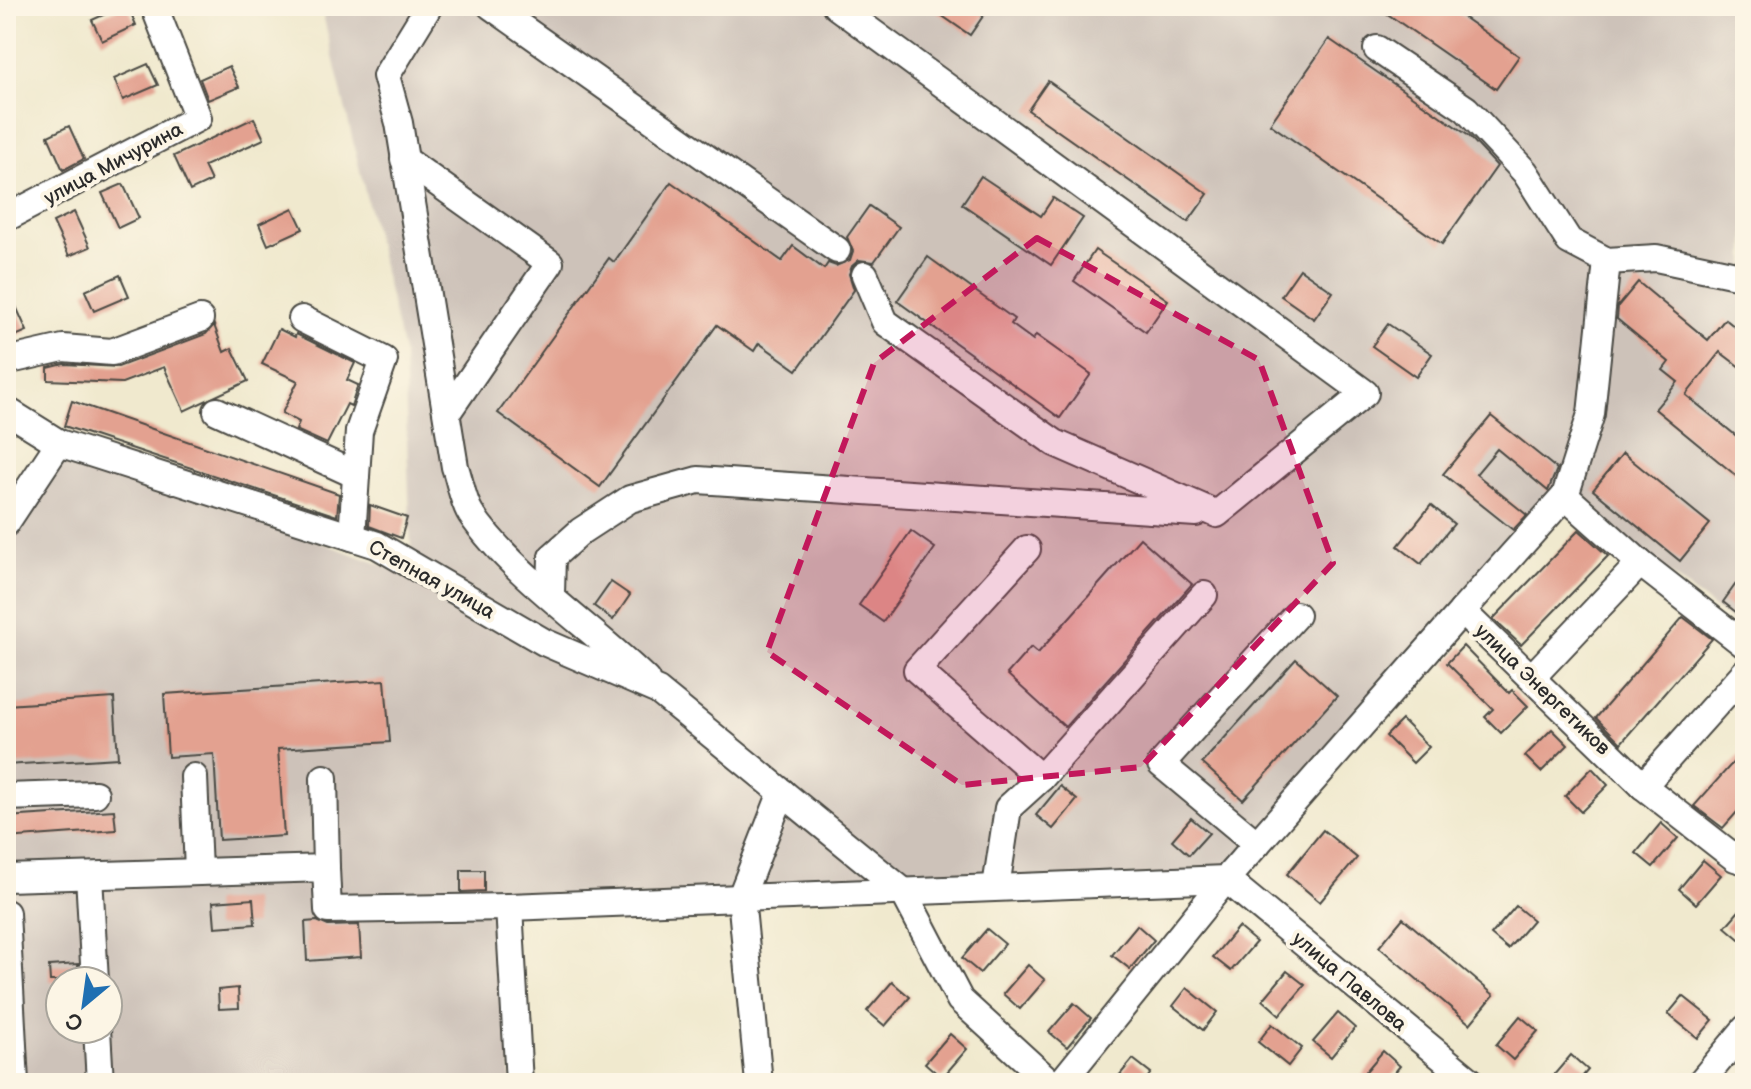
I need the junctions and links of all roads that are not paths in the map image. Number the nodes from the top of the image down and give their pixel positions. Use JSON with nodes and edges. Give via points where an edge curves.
{"nodes":[{"id":1,"x":154,"y":6,"type":"edge"},
{"id":2,"x":429,"y":6,"type":"edge"},
{"id":3,"x":491,"y":6,"type":"edge"},
{"id":4,"x":836,"y":6,"type":"edge"},
{"id":5,"x":1377,"y":49,"type":"dead end"},
{"id":6,"x":404,"y":159,"type":"junction"},
{"id":7,"x":6,"y":218,"type":"edge"},
{"id":8,"x":837,"y":250,"type":"dead end"},
{"id":9,"x":1607,"y":261,"type":"junction"},
{"id":10,"x":865,"y":275,"type":"dead end"},
{"id":11,"x":1745,"y":277,"type":"edge"},
{"id":12,"x":200,"y":319,"type":"dead end"},
{"id":13,"x":302,"y":319,"type":"dead end"},
{"id":14,"x":6,"y":361,"type":"edge"},
{"id":15,"x":6,"y":410,"type":"edge"},
{"id":16,"x":217,"y":411,"type":"dead end"},
{"id":17,"x":447,"y":413,"type":"junction"},
{"id":18,"x":59,"y":443,"type":"junction"},
{"id":19,"x":356,"y":475,"type":"junction"},
{"id":20,"x":1565,"y":496,"type":"junction"},
{"id":21,"x":1217,"y":514,"type":"junction"},
{"id":22,"x":6,"y":523,"type":"edge"},
{"id":23,"x":352,"y":537,"type":"junction"},
{"id":24,"x":1027,"y":549,"type":"dead end"},
{"id":25,"x":1640,"y":563,"type":"junction"},
{"id":26,"x":551,"y":594,"type":"junction"},
{"id":27,"x":1204,"y":595,"type":"dead end"},
{"id":28,"x":1462,"y":611,"type":"junction"},
{"id":29,"x":1296,"y":615,"type":"dead end"},
{"id":30,"x":1745,"y":645,"type":"edge"},
{"id":31,"x":1745,"y":672,"type":"edge"},
{"id":32,"x":1533,"y":676,"type":"junction"},
{"id":33,"x":658,"y":691,"type":"junction"},
{"id":34,"x":194,"y":777,"type":"dead end"},
{"id":35,"x":324,"y":778,"type":"dead end"},
{"id":36,"x":1041,"y":778,"type":"junction"},
{"id":37,"x":1643,"y":786,"type":"junction"},
{"id":38,"x":782,"y":792,"type":"junction"},
{"id":39,"x":95,"y":794,"type":"dead end"},
{"id":40,"x":6,"y":797,"type":"edge"},
{"id":41,"x":1257,"y":844,"type":"junction"},
{"id":42,"x":1745,"y":861,"type":"edge"},
{"id":43,"x":326,"y":868,"type":"junction"},
{"id":44,"x":198,"y":871,"type":"junction"},
{"id":45,"x":89,"y":876,"type":"junction"},
{"id":46,"x":6,"y":878,"type":"edge"},
{"id":47,"x":1226,"y":879,"type":"junction"},
{"id":48,"x":996,"y":887,"type":"junction"},
{"id":49,"x":903,"y":891,"type":"junction"},
{"id":50,"x":741,"y":897,"type":"junction"},
{"id":51,"x":509,"y":907,"type":"junction"},
{"id":52,"x":6,"y":913,"type":"edge"},
{"id":53,"x":94,"y":965,"type":"edge"},
{"id":54,"x":1745,"y":1029,"type":"edge"},
{"id":55,"x":98,"y":1045,"type":"edge"},
{"id":56,"x":15,"y":1083,"type":"edge"},
{"id":57,"x":100,"y":1083,"type":"edge"},
{"id":58,"x":519,"y":1083,"type":"edge"},
{"id":59,"x":759,"y":1083,"type":"edge"},
{"id":60,"x":1051,"y":1083,"type":"edge"},
{"id":61,"x":1061,"y":1083,"type":"edge"},
{"id":62,"x":1473,"y":1083,"type":"edge"},
{"id":63,"x":1700,"y":1083,"type":"edge"}],
"edges":[{"from":1,"to":7,"type":"street","name":"улица Мичурина","via":[[198,118]]},
{"from":2,"to":6,"type":"street","via":[[386,76]]},
{"from":3,"to":8,"type":"street"},
{"from":4,"to":21,"type":"street","via":[[1365,393]]},
{"from":5,"to":9,"type":"street","via":[[1466,109],[1525,172],[1569,241]]},
{"from":6,"to":17,"type":"street"},
{"from":6,"to":17,"type":"street","via":[[550,263]]},
{"from":9,"to":11,"type":"street","via":[[1656,258]]},
{"from":9,"to":20,"type":"street","name":"улица Энергетиков","via":[[1591,414]]},
{"from":10,"to":21,"type":"street","via":[[885,322],[1055,443]]},
{"from":12,"to":14,"type":"street","via":[[112,352],[63,348]]},
{"from":13,"to":19,"type":"street","via":[[384,360],[359,431]]},
{"from":15,"to":18,"type":"street","name":"Степная улица"},
{"from":16,"to":19,"type":"street"},
{"from":17,"to":26,"type":"street","via":[[469,512]]},
{"from":18,"to":22,"type":"street"},
{"from":18,"to":23,"type":"street","name":"Степная улица"},
{"from":19,"to":23,"type":"street"},
{"from":20,"to":25,"type":"street"},
{"from":20,"to":28,"type":"street","name":"улица Энергетиков"},
{"from":21,"to":26,"type":"street","via":[[698,480],[630,499],[581,531],[552,557]]},
{"from":23,"to":33,"type":"street","name":"Степная улица","via":[[377,545],[544,642]]},
{"from":24,"to":36,"type":"street","via":[[917,670]]},
{"from":25,"to":30,"type":"street"},
{"from":25,"to":32,"type":"street"},
{"from":26,"to":33,"type":"street"},
{"from":27,"to":36,"type":"street"},
{"from":28,"to":32,"type":"street","name":"улица Энергетиков"},
{"from":28,"to":41,"type":"street"},
{"from":29,"to":41,"type":"street","via":[[1161,764]]},
{"from":31,"to":37,"type":"street"},
{"from":32,"to":37,"type":"street","name":"улица Энергетиков"},
{"from":33,"to":38,"type":"street","name":"Степная улица"},
{"from":34,"to":44,"type":"street"},
{"from":35,"to":43,"type":"street"},
{"from":36,"to":48,"type":"street","via":[[1008,808]]},
{"from":37,"to":42,"type":"street","name":"улица Энергетиков"},
{"from":38,"to":49,"type":"street","name":"Степная улица"},
{"from":38,"to":50,"type":"street"},
{"from":39,"to":40,"type":"street"},
{"from":41,"to":47,"type":"street"},
{"from":43,"to":44,"type":"street"},
{"from":43,"to":51,"type":"street","via":[[328,910]]},
{"from":44,"to":45,"type":"street"},
{"from":45,"to":46,"type":"street"},
{"from":45,"to":53,"type":"street"},
{"from":47,"to":48,"type":"street"},
{"from":47,"to":61,"type":"street"},
{"from":47,"to":62,"type":"street","name":"улица Павлова"},
{"from":48,"to":49,"type":"street"},
{"from":49,"to":50,"type":"street"},
{"from":49,"to":60,"type":"street","name":"Степная улица","via":[[960,1000]]},
{"from":50,"to":51,"type":"street"},
{"from":50,"to":59,"type":"street"},
{"from":51,"to":58,"type":"street"},
{"from":52,"to":56,"type":"street"},
{"from":54,"to":63,"type":"street"},
{"from":55,"to":57,"type":"street"}]}
